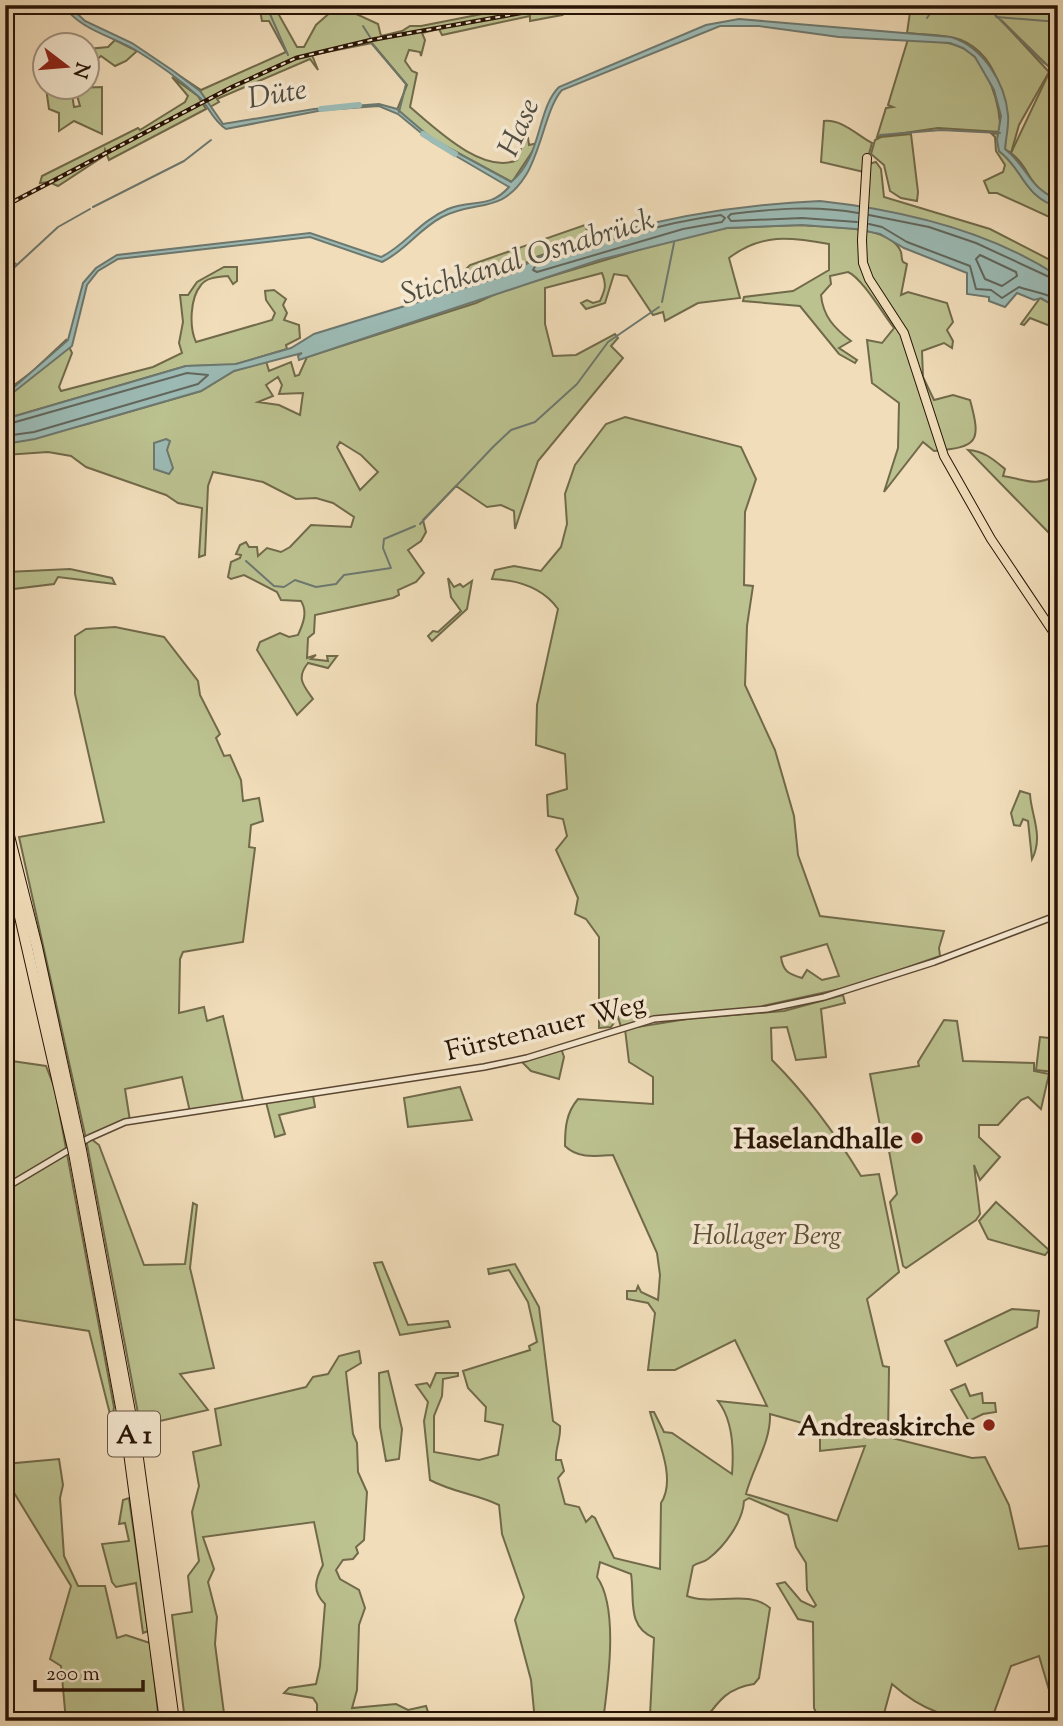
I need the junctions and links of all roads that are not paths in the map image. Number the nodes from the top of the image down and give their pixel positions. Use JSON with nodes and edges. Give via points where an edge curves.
{"nodes":[{"id":1,"x":867,"y":158,"type":"dead end"},
{"id":2,"x":1058,"y":639,"type":"edge"},
{"id":3,"x":5,"y":820,"type":"edge"},
{"id":4,"x":5,"y":851,"type":"edge"},
{"id":5,"x":1058,"y":915,"type":"edge"},
{"id":6,"x":74,"y":1138,"type":"junction"},
{"id":7,"x":77,"y":1151,"type":"junction"},
{"id":8,"x":5,"y":1188,"type":"edge"},
{"id":9,"x":1058,"y":1693,"type":"edge"},
{"id":10,"x":165,"y":1721,"type":"edge"},
{"id":11,"x":174,"y":1721,"type":"edge"},
{"id":12,"x":1054,"y":1721,"type":"edge"}],
"edges":[{"from":1,"to":2,"type":"main road","via":[[862,253],[873,288],[900,324],[944,456],[991,539]]},
{"from":3,"to":6,"type":"highway","number":"A 1","via":[[37,947]]},
{"from":4,"to":6,"type":"highway","number":"A 1"},
{"from":5,"to":8,"type":"street","name":"Fürstenauer Weg","via":[[934,962],[793,1005],[654,1019],[520,1060],[145,1118],[97,1133]]},
{"from":6,"to":7,"type":"highway","number":"A 1","bridge":true},
{"from":7,"to":10,"type":"highway","number":"A 1","via":[[128,1445]]},
{"from":7,"to":11,"type":"highway","number":"A 1","via":[[136,1444]]},
{"from":9,"to":12,"type":"main road"}]}
